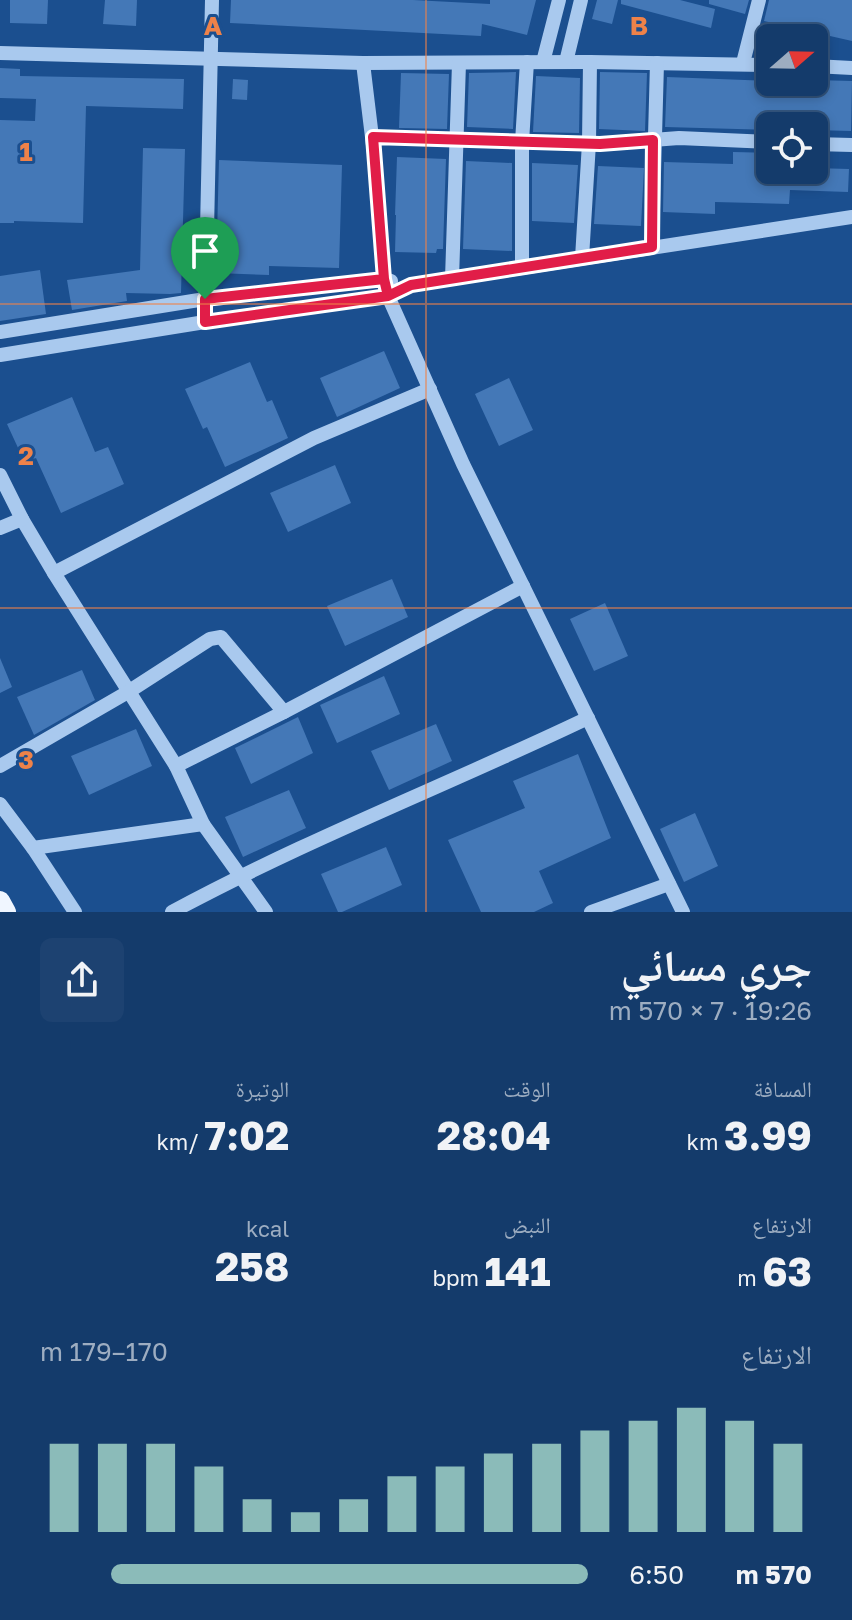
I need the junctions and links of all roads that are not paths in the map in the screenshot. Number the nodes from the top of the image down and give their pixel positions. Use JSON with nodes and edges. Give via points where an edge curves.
{"nodes":[{"id":1,"x":212,"y":0,"type":"edge"},
{"id":2,"x":559,"y":0,"type":"edge"},
{"id":3,"x":581,"y":0,"type":"edge"},
{"id":4,"x":759,"y":0,"type":"edge"},
{"id":5,"x":0,"y":53,"type":"edge"},
{"id":6,"x":210,"y":60,"type":"junction"},
{"id":7,"x":527,"y":62,"type":"junction"},
{"id":8,"x":543,"y":62,"type":"junction"},
{"id":9,"x":566,"y":62,"type":"junction"},
{"id":10,"x":590,"y":62,"type":"junction"},
{"id":11,"x":363,"y":63,"type":"junction"},
{"id":12,"x":459,"y":63,"type":"junction"},
{"id":13,"x":657,"y":63,"type":"junction"},
{"id":14,"x":743,"y":63,"type":"junction"},
{"id":15,"x":756,"y":64,"type":"edge"},
{"id":16,"x":828,"y":67,"type":"edge"},
{"id":17,"x":852,"y":68,"type":"edge"},
{"id":18,"x":373,"y":137,"type":"junction"},
{"id":19,"x":455,"y":140,"type":"junction"},
{"id":20,"x":653,"y":140,"type":"junction"},
{"id":21,"x":756,"y":141,"type":"edge"},
{"id":22,"x":522,"y":142,"type":"junction"},
{"id":23,"x":589,"y":143,"type":"junction"},
{"id":24,"x":828,"y":144,"type":"edge"},
{"id":25,"x":852,"y":145,"type":"edge"},
{"id":26,"x":852,"y":217,"type":"edge"},
{"id":27,"x":652,"y":247,"type":"junction"},
{"id":28,"x":582,"y":258,"type":"junction"},
{"id":29,"x":522,"y":268,"type":"junction"},
{"id":30,"x":384,"y":279,"type":"junction"},
{"id":31,"x":452,"y":279,"type":"junction"},
{"id":32,"x":411,"y":285,"type":"junction"},
{"id":33,"x":388,"y":296,"type":"junction"},
{"id":34,"x":205,"y":299,"type":"junction"},
{"id":35,"x":205,"y":322,"type":"junction"},
{"id":36,"x":0,"y":332,"type":"edge"},
{"id":37,"x":0,"y":355,"type":"edge"},
{"id":38,"x":430,"y":389,"type":"junction"},
{"id":39,"x":0,"y":475,"type":"edge"},
{"id":40,"x":22,"y":519,"type":"junction"},
{"id":41,"x":0,"y":528,"type":"edge"},
{"id":42,"x":54,"y":573,"type":"junction"},
{"id":43,"x":523,"y":586,"type":"junction"},
{"id":44,"x":128,"y":692,"type":"junction"},
{"id":45,"x":284,"y":712,"type":"junction"},
{"id":46,"x":588,"y":718,"type":"junction"},
{"id":47,"x":0,"y":766,"type":"edge"},
{"id":48,"x":176,"y":766,"type":"junction"},
{"id":49,"x":0,"y":804,"type":"edge"},
{"id":50,"x":203,"y":824,"type":"junction"},
{"id":51,"x":33,"y":848,"type":"junction"},
{"id":52,"x":239,"y":876,"type":"junction"},
{"id":53,"x":669,"y":884,"type":"junction"},
{"id":54,"x":0,"y":901,"type":"edge"},
{"id":55,"x":6,"y":912,"type":"edge"},
{"id":56,"x":75,"y":912,"type":"edge"},
{"id":57,"x":172,"y":912,"type":"edge"},
{"id":58,"x":266,"y":912,"type":"edge"},
{"id":59,"x":591,"y":912,"type":"edge"},
{"id":60,"x":683,"y":912,"type":"edge"}],
"edges":[{"from":1,"to":6,"type":"street"},
{"from":2,"to":8,"type":"street"},
{"from":3,"to":9,"type":"street"},
{"from":4,"to":14,"type":"street"},
{"from":5,"to":6,"type":"street"},
{"from":6,"to":11,"type":"street"},
{"from":6,"to":34,"type":"street"},
{"from":7,"to":8,"type":"street"},
{"from":7,"to":12,"type":"street"},
{"from":7,"to":22,"type":"street"},
{"from":8,"to":9,"type":"street"},
{"from":9,"to":10,"type":"street"},
{"from":10,"to":13,"type":"street"},
{"from":10,"to":23,"type":"street"},
{"from":11,"to":12,"type":"street"},
{"from":11,"to":18,"type":"street"},
{"from":12,"to":19,"type":"street"},
{"from":13,"to":14,"type":"street"},
{"from":13,"to":20,"type":"street"},
{"from":14,"to":15,"type":"street"},
{"from":16,"to":17,"type":"street"},
{"from":18,"to":19,"type":"street"},
{"from":18,"to":30,"type":"street"},
{"from":19,"to":22,"type":"street"},
{"from":19,"to":31,"type":"street"},
{"from":20,"to":21,"type":"street"},
{"from":20,"to":23,"type":"street"},
{"from":20,"to":27,"type":"street"},
{"from":22,"to":23,"type":"street"},
{"from":22,"to":29,"type":"street"},
{"from":23,"to":28,"type":"street"},
{"from":24,"to":25,"type":"street"},
{"from":26,"to":27,"type":"street"},
{"from":27,"to":28,"type":"street"},
{"from":28,"to":29,"type":"street"},
{"from":29,"to":31,"type":"street"},
{"from":30,"to":32,"type":"street"},
{"from":30,"to":33,"type":"street"},
{"from":30,"to":34,"type":"street"},
{"from":31,"to":32,"type":"street"},
{"from":32,"to":33,"type":"street"},
{"from":33,"to":35,"type":"street"},
{"from":33,"to":38,"type":"street"},
{"from":34,"to":35,"type":"street"},
{"from":34,"to":36,"type":"street"},
{"from":35,"to":37,"type":"street"},
{"from":38,"to":42,"type":"street","via":[[314,438]]},
{"from":38,"to":43,"type":"street"},
{"from":39,"to":40,"type":"street"},
{"from":40,"to":41,"type":"street"},
{"from":40,"to":42,"type":"street"},
{"from":42,"to":44,"type":"street"},
{"from":43,"to":45,"type":"street"},
{"from":43,"to":46,"type":"street"},
{"from":44,"to":45,"type":"street","via":[[221,637]]},
{"from":44,"to":47,"type":"street"},
{"from":44,"to":48,"type":"street"},
{"from":45,"to":48,"type":"street"},
{"from":46,"to":52,"type":"street"},
{"from":46,"to":53,"type":"street"},
{"from":48,"to":50,"type":"street"},
{"from":49,"to":51,"type":"street"},
{"from":50,"to":51,"type":"street"},
{"from":50,"to":52,"type":"street"},
{"from":51,"to":56,"type":"street"},
{"from":52,"to":57,"type":"street"},
{"from":52,"to":58,"type":"street"},
{"from":53,"to":59,"type":"street"},
{"from":53,"to":60,"type":"street"},
{"from":54,"to":55,"type":"main road"}]}
